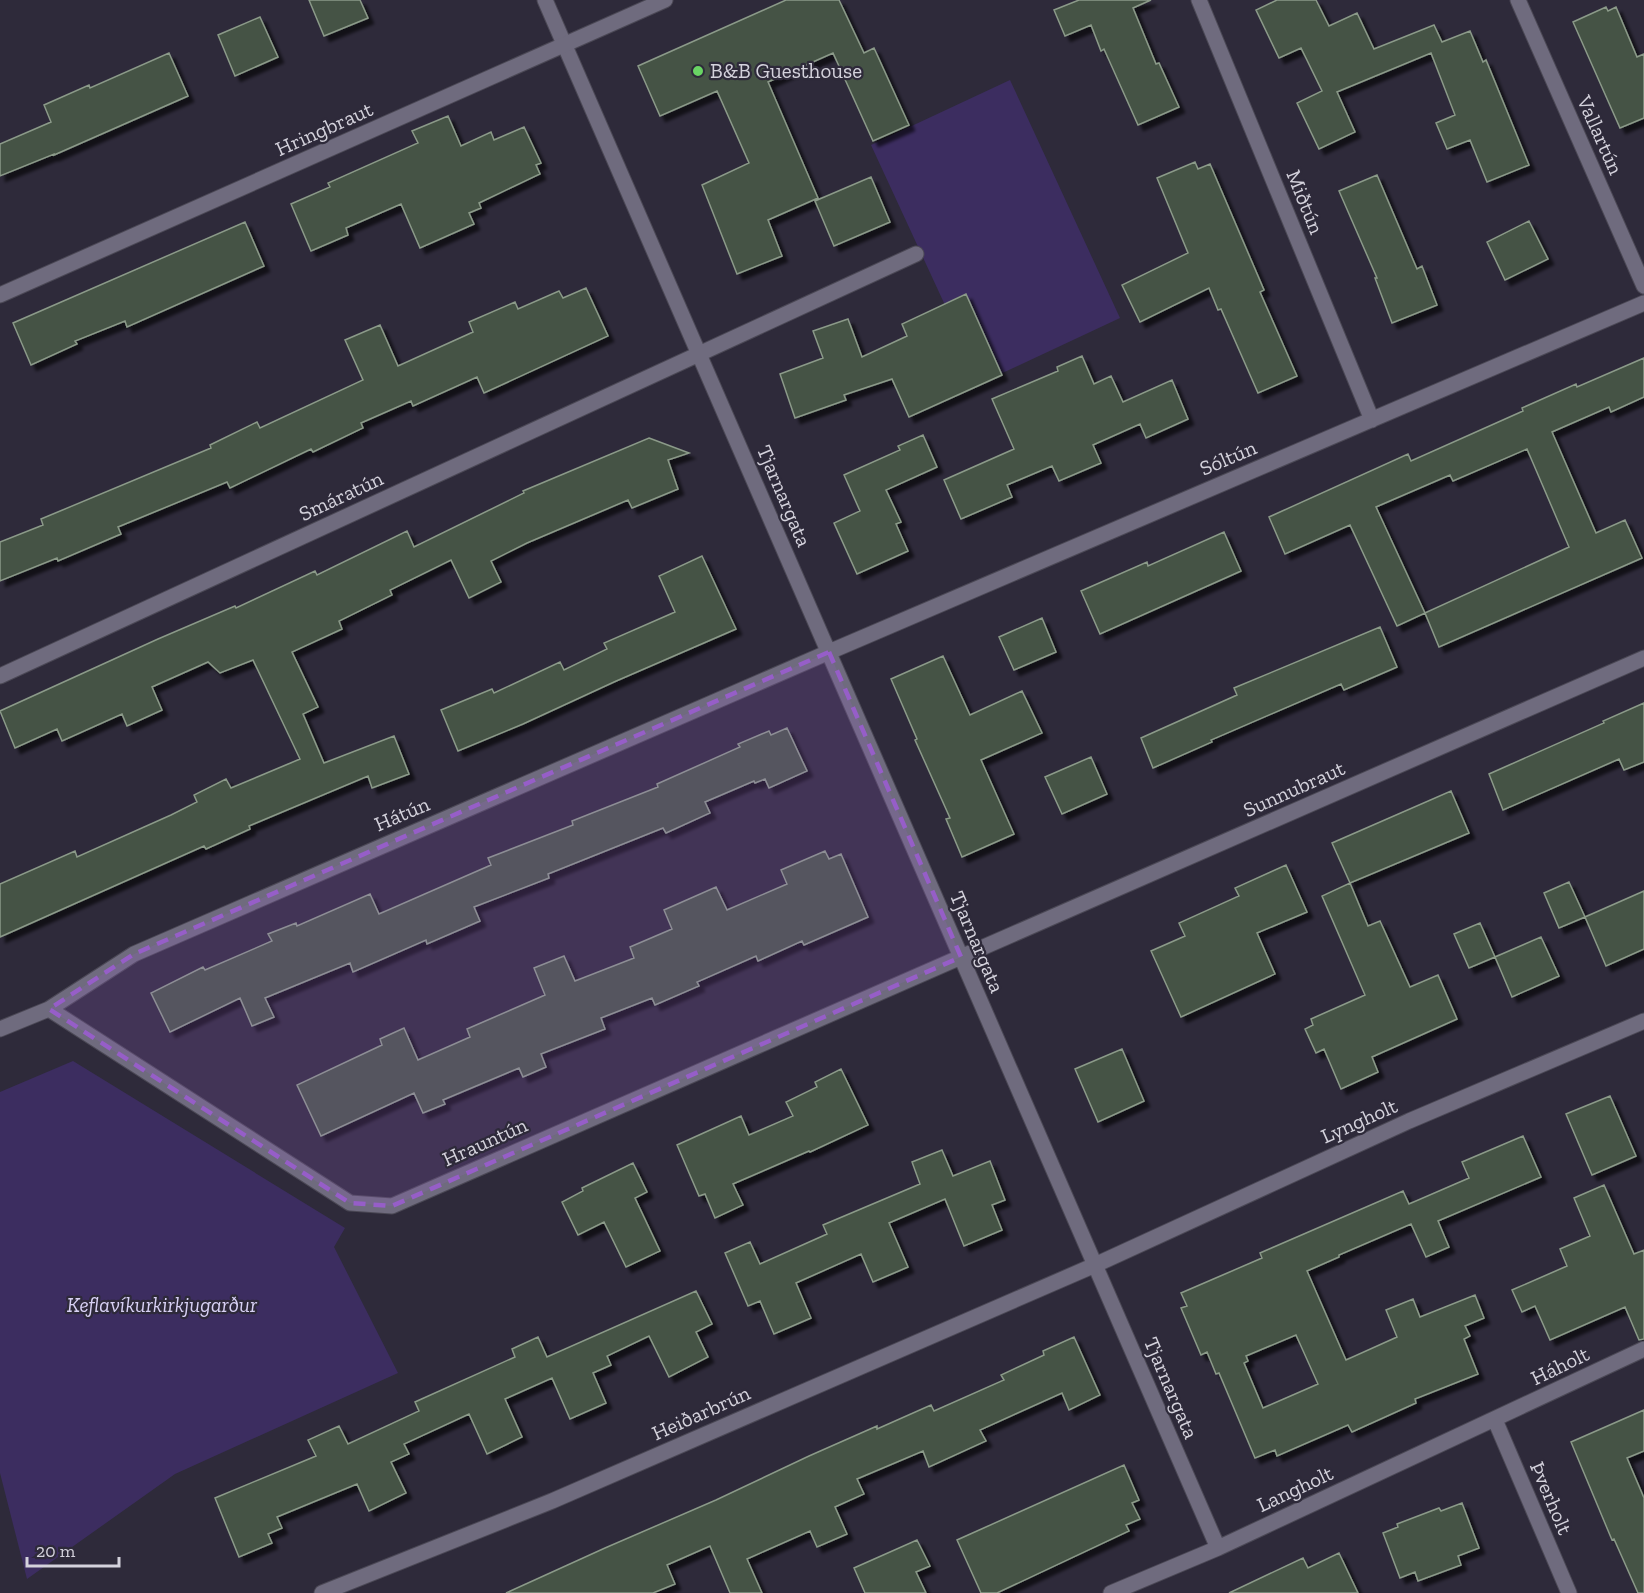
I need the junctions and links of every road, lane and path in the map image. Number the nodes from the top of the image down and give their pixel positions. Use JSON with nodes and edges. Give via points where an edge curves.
{"nodes":[{"id":1,"x":545,"y":0,"type":"edge"},
{"id":2,"x":665,"y":0,"type":"edge"},
{"id":3,"x":1199,"y":0,"type":"edge"},
{"id":4,"x":1518,"y":0,"type":"edge"},
{"id":5,"x":565,"y":45,"type":"junction"},
{"id":6,"x":916,"y":254,"type":"dead end"},
{"id":7,"x":1644,"y":286,"type":"edge"},
{"id":8,"x":0,"y":295,"type":"edge"},
{"id":9,"x":1644,"y":303,"type":"edge"},
{"id":10,"x":699,"y":353,"type":"junction"},
{"id":11,"x":1372,"y":420,"type":"junction"},
{"id":12,"x":829,"y":652,"type":"junction"},
{"id":13,"x":1644,"y":658,"type":"edge"},
{"id":14,"x":0,"y":676,"type":"edge"},
{"id":15,"x":961,"y":957,"type":"junction"},
{"id":16,"x":49,"y":1009,"type":"junction"},
{"id":17,"x":1644,"y":1021,"type":"edge"},
{"id":18,"x":0,"y":1029,"type":"edge"},
{"id":19,"x":1095,"y":1265,"type":"junction"},
{"id":20,"x":1644,"y":1349,"type":"edge"},
{"id":21,"x":1495,"y":1420,"type":"junction"},
{"id":22,"x":1218,"y":1548,"type":"junction"},
{"id":23,"x":322,"y":1593,"type":"edge"},
{"id":24,"x":1111,"y":1593,"type":"edge"},
{"id":25,"x":1569,"y":1593,"type":"edge"}],
"edges":[{"from":1,"to":5,"type":"street","name":"Tjarnargata"},
{"from":2,"to":5,"type":"street","name":"Hringbraut"},
{"from":3,"to":11,"type":"street","name":"Miðtún"},
{"from":4,"to":7,"type":"street","name":"Vallartún"},
{"from":5,"to":8,"type":"street","name":"Hringbraut"},
{"from":5,"to":10,"type":"street","name":"Tjarnargata"},
{"from":6,"to":10,"type":"street"},
{"from":9,"to":11,"type":"street","name":"Sóltún"},
{"from":10,"to":12,"type":"street","name":"Tjarnargata"},
{"from":10,"to":14,"type":"street","name":"Smáratún"},
{"from":11,"to":12,"type":"street","name":"Sóltún"},
{"from":12,"to":15,"type":"street","name":"Tjarnargata"},
{"from":12,"to":16,"type":"street","name":"Hátún","via":[[134,954]]},
{"from":13,"to":15,"type":"street","name":"Sunnubraut"},
{"from":15,"to":16,"type":"street","name":"Hrauntún","via":[[392,1206],[350,1203]]},
{"from":15,"to":19,"type":"street","name":"Tjarnargata"},
{"from":16,"to":18,"type":"street","name":"Hátún"},
{"from":17,"to":19,"type":"street","name":"Lyngholt","via":[[1409,1121]]},
{"from":19,"to":22,"type":"street","name":"Tjarnargata"},
{"from":19,"to":23,"type":"street","name":"Heiðarbrún","via":[[552,1501]]},
{"from":20,"to":21,"type":"street","name":"Háholt"},
{"from":21,"to":22,"type":"street","name":"Langholt"},
{"from":21,"to":25,"type":"street","name":"Þverholt"},
{"from":22,"to":24,"type":"street","name":"Langholt"}]}
